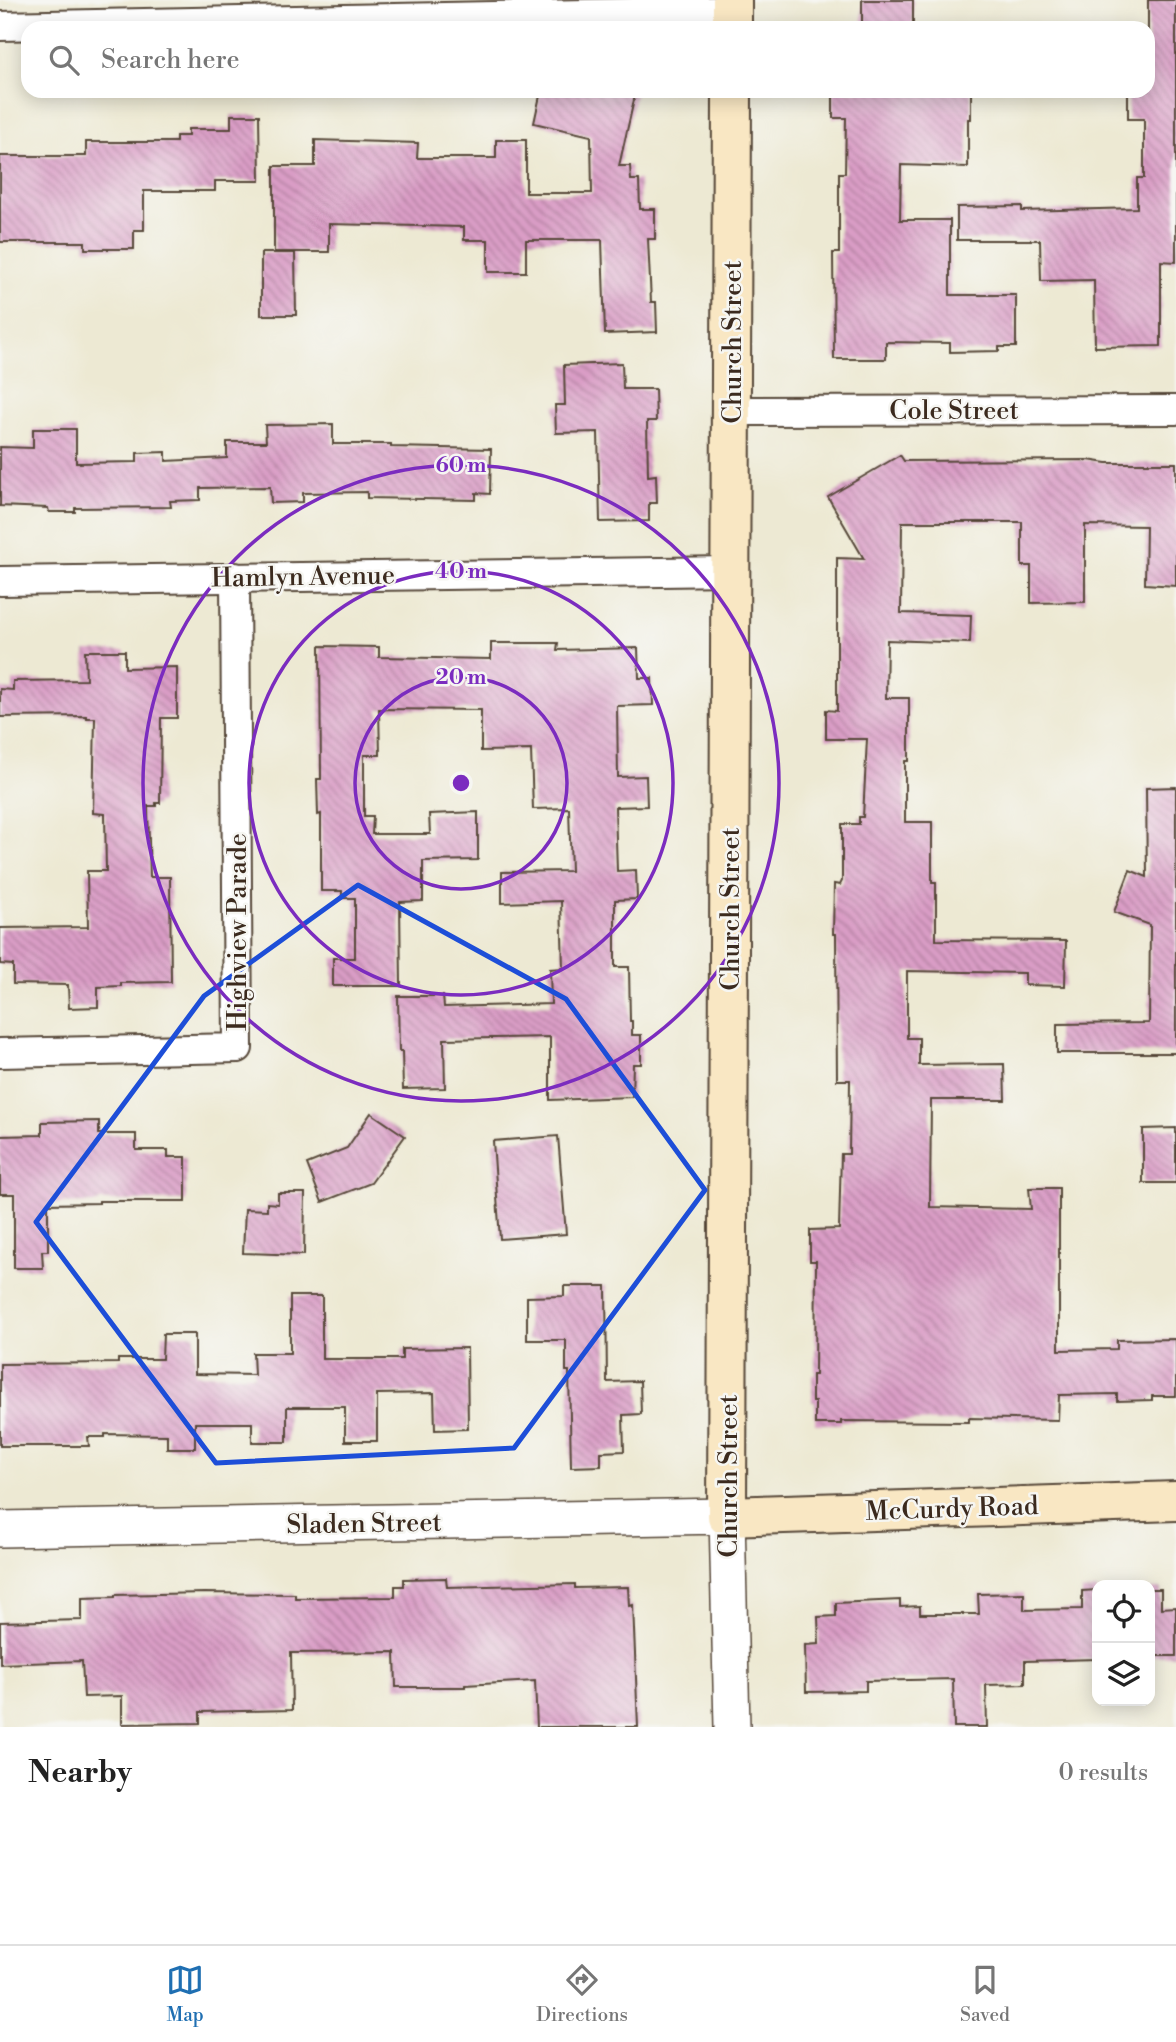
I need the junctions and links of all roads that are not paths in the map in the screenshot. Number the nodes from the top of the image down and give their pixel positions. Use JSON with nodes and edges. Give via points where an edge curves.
{"nodes":[{"id":1,"x":135,"y":11,"type":"edge"},
{"id":2,"x":732,"y":13,"type":"edge"},
{"id":3,"x":45,"y":21,"type":"edge"},
{"id":4,"x":21,"y":24,"type":"edge"},
{"id":5,"x":0,"y":26,"type":"edge"},
{"id":6,"x":732,"y":98,"type":"edge"},
{"id":7,"x":1176,"y":410,"type":"edge"},
{"id":8,"x":731,"y":411,"type":"junction"},
{"id":9,"x":731,"y":571,"type":"junction"},
{"id":10,"x":236,"y":577,"type":"junction"},
{"id":11,"x":0,"y":581,"type":"edge"},
{"id":12,"x":0,"y":1053,"type":"edge"},
{"id":13,"x":1176,"y":1501,"type":"edge"},
{"id":14,"x":727,"y":1516,"type":"junction"},
{"id":15,"x":0,"y":1530,"type":"edge"},
{"id":16,"x":732,"y":1727,"type":"edge"}],
"edges":[{"from":1,"to":2,"type":"street"},
{"from":1,"to":3,"type":"street"},
{"from":4,"to":5,"type":"street"},
{"from":6,"to":8,"type":"main road","name":"Church Street"},
{"from":7,"to":8,"type":"street","name":"Cole Street"},
{"from":8,"to":9,"type":"main road","name":"Church Street"},
{"from":9,"to":10,"type":"street","name":"Hamlyn Avenue"},
{"from":9,"to":14,"type":"main road","name":"Church Street"},
{"from":10,"to":11,"type":"street","name":"Hamlyn Avenue"},
{"from":10,"to":12,"type":"street","name":"Highview Parade","via":[[238,1048]]},
{"from":13,"to":14,"type":"main road","name":"McCurdy Road"},
{"from":14,"to":15,"type":"street","name":"Sladen Street"},
{"from":14,"to":16,"type":"street","name":"Church Street"}]}
